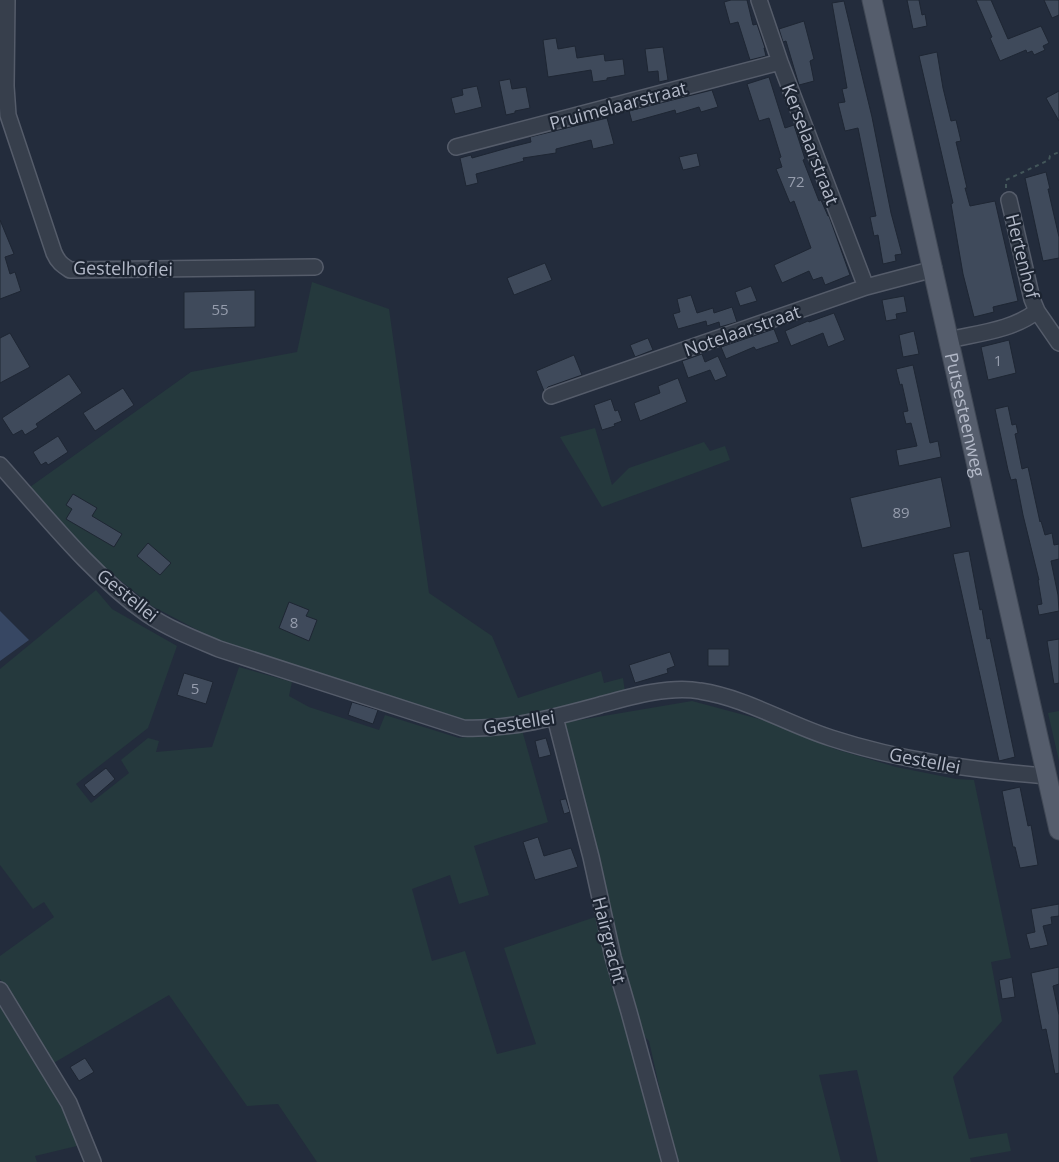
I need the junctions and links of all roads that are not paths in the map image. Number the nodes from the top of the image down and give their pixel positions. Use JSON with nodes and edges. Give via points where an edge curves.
{"nodes":[{"id":1,"x":7,"y":0,"type":"edge"},
{"id":2,"x":759,"y":0,"type":"edge"},
{"id":3,"x":872,"y":0,"type":"edge"},
{"id":4,"x":780,"y":62,"type":"junction"},
{"id":5,"x":3,"y":86,"type":"edge"},
{"id":6,"x":456,"y":147,"type":"dead end"},
{"id":7,"x":1009,"y":200,"type":"road end"},
{"id":8,"x":315,"y":267,"type":"dead end"},
{"id":9,"x":934,"y":269,"type":"junction"},
{"id":10,"x":866,"y":287,"type":"junction"},
{"id":11,"x":1037,"y":311,"type":"junction"},
{"id":12,"x":949,"y":340,"type":"junction"},
{"id":13,"x":1059,"y":343,"type":"edge"},
{"id":14,"x":551,"y":396,"type":"dead end"},
{"id":15,"x":0,"y":465,"type":"edge"},
{"id":16,"x":555,"y":717,"type":"junction"},
{"id":17,"x":1046,"y":776,"type":"junction"},
{"id":18,"x":1059,"y":830,"type":"edge"},
{"id":19,"x":0,"y":990,"type":"edge"},
{"id":20,"x":93,"y":1162,"type":"edge"},
{"id":21,"x":670,"y":1162,"type":"edge"}],
"edges":[{"from":1,"to":5,"type":"street","name":"Gestelhoflei"},
{"from":2,"to":4,"type":"street","name":"Kerselaarstraat"},
{"from":3,"to":9,"type":"main road","name":"Putsesteenweg"},
{"from":4,"to":6,"type":"street","name":"Pruimelaarstraat"},
{"from":4,"to":10,"type":"street","name":"Kerselaarstraat"},
{"from":5,"to":8,"type":"street","name":"Gestelhoflei","via":[[8,115],[54,253],[63,266],[70,270]]},
{"from":7,"to":11,"type":"street","name":"Hertenhof"},
{"from":9,"to":10,"type":"street","name":"Notelaarstraat"},
{"from":9,"to":12,"type":"main road","name":"Putsesteenweg"},
{"from":10,"to":14,"type":"street","name":"Notelaarstraat"},
{"from":11,"to":12,"type":"street","name":"Hertenhof","via":[[1026,320],[1008,326]]},
{"from":11,"to":13,"type":"street","name":"Hertenhof"},
{"from":12,"to":17,"type":"main road","name":"Putsesteenweg"},
{"from":15,"to":16,"type":"street","name":"Gestellei","via":[[120,593],[149,615],[184,634],[219,649],[463,728],[503,727]]},
{"from":16,"to":17,"type":"street","name":"Gestellei","via":[[632,697],[699,690],[770,713],[831,738],[923,762]]},
{"from":16,"to":21,"type":"street","name":"Hairgracht","via":[[613,957]]},
{"from":17,"to":18,"type":"main road","name":"Putsesteenweg"},
{"from":19,"to":20,"type":"street","via":[[69,1103]]}]}
